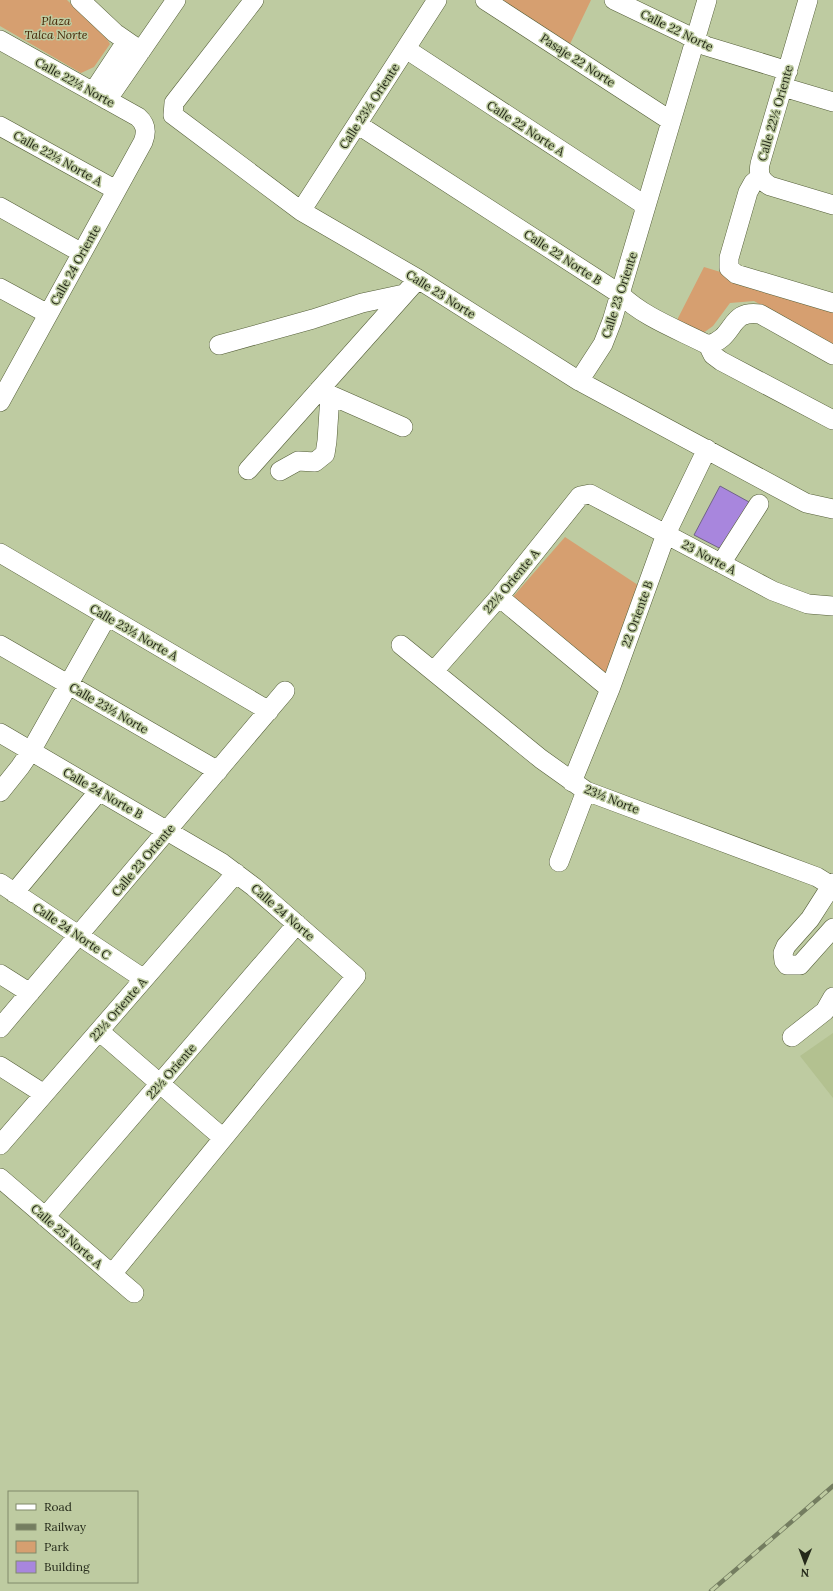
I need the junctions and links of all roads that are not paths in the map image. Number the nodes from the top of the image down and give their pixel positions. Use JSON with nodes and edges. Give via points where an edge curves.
{"nodes":[{"id":1,"x":80,"y":0,"type":"edge"},
{"id":2,"x":176,"y":0,"type":"edge"},
{"id":3,"x":254,"y":0,"type":"edge"},
{"id":4,"x":437,"y":0,"type":"edge"},
{"id":5,"x":485,"y":0,"type":"edge"},
{"id":6,"x":614,"y":0,"type":"edge"},
{"id":7,"x":707,"y":0,"type":"edge"},
{"id":8,"x":808,"y":0,"type":"edge"},
{"id":9,"x":0,"y":40,"type":"edge"},
{"id":10,"x":695,"y":40,"type":"junction"},
{"id":11,"x":133,"y":46,"type":"junction"},
{"id":12,"x":406,"y":50,"type":"junction"},
{"id":13,"x":785,"y":79,"type":"junction"},
{"id":14,"x":100,"y":96,"type":"junction"},
{"id":15,"x":833,"y":102,"type":"edge"},
{"id":16,"x":671,"y":121,"type":"junction"},
{"id":17,"x":357,"y":124,"type":"junction"},
{"id":18,"x":0,"y":126,"type":"edge"},
{"id":19,"x":145,"y":128,"type":"joint"},
{"id":20,"x":760,"y":177,"type":"junction"},
{"id":21,"x":116,"y":190,"type":"junction"},
{"id":22,"x":833,"y":205,"type":"edge"},
{"id":23,"x":646,"y":206,"type":"junction"},
{"id":24,"x":0,"y":208,"type":"edge"},
{"id":25,"x":301,"y":211,"type":"junction"},
{"id":26,"x":82,"y":253,"type":"junction"},
{"id":27,"x":418,"y":279,"type":"junction"},
{"id":28,"x":0,"y":288,"type":"edge"},
{"id":29,"x":404,"y":294,"type":"junction"},
{"id":30,"x":620,"y":294,"type":"junction"},
{"id":31,"x":833,"y":303,"type":"edge"},
{"id":32,"x":48,"y":314,"type":"junction"},
{"id":33,"x":219,"y":345,"type":"dead end"},
{"id":34,"x":708,"y":345,"type":"junction"},
{"id":35,"x":833,"y":355,"type":"edge"},
{"id":36,"x":7,"y":372,"type":"edge"},
{"id":37,"x":579,"y":381,"type":"junction"},
{"id":38,"x":324,"y":392,"type":"junction"},
{"id":39,"x":0,"y":402,"type":"edge"},
{"id":40,"x":833,"y":420,"type":"edge"},
{"id":41,"x":403,"y":427,"type":"dead end"},
{"id":42,"x":273,"y":442,"type":"junction"},
{"id":43,"x":706,"y":448,"type":"junction"},
{"id":44,"x":298,"y":460,"type":"junction"},
{"id":45,"x":248,"y":470,"type":"dead end"},
{"id":46,"x":280,"y":471,"type":"dead end"},
{"id":47,"x":590,"y":494,"type":"joint"},
{"id":48,"x":759,"y":504,"type":"dead end"},
{"id":49,"x":833,"y":509,"type":"edge"},
{"id":50,"x":666,"y":534,"type":"junction"},
{"id":51,"x":0,"y":553,"type":"edge"},
{"id":52,"x":718,"y":562,"type":"junction"},
{"id":53,"x":499,"y":597,"type":"junction"},
{"id":54,"x":833,"y":606,"type":"edge"},
{"id":55,"x":107,"y":616,"type":"junction"},
{"id":56,"x":0,"y":645,"type":"edge"},
{"id":57,"x":401,"y":645,"type":"dead end"},
{"id":58,"x":434,"y":671,"type":"junction"},
{"id":59,"x":68,"y":684,"type":"junction"},
{"id":60,"x":610,"y":689,"type":"junction"},
{"id":61,"x":285,"y":691,"type":"dead end"},
{"id":62,"x":269,"y":711,"type":"junction"},
{"id":63,"x":0,"y":734,"type":"edge"},
{"id":64,"x":31,"y":751,"type":"junction"},
{"id":65,"x":218,"y":771,"type":"junction"},
{"id":66,"x":579,"y":786,"type":"junction"},
{"id":67,"x":99,"y":791,"type":"junction"},
{"id":68,"x":0,"y":792,"type":"edge"},
{"id":69,"x":167,"y":831,"type":"junction"},
{"id":70,"x":206,"y":853,"type":"joint"},
{"id":71,"x":559,"y":862,"type":"dead end"},
{"id":72,"x":236,"y":873,"type":"junction"},
{"id":73,"x":833,"y":885,"type":"edge"},
{"id":74,"x":7,"y":888,"type":"edge"},
{"id":75,"x":297,"y":924,"type":"junction"},
{"id":76,"x":833,"y":928,"type":"edge"},
{"id":77,"x":79,"y":935,"type":"junction"},
{"id":78,"x":0,"y":974,"type":"edge"},
{"id":79,"x":144,"y":979,"type":"junction"},
{"id":80,"x":30,"y":993,"type":"junction"},
{"id":81,"x":833,"y":997,"type":"edge"},
{"id":82,"x":0,"y":1028,"type":"edge"},
{"id":83,"x":99,"y":1031,"type":"junction"},
{"id":84,"x":792,"y":1037,"type":"dead end"},
{"id":85,"x":0,"y":1066,"type":"edge"},
{"id":86,"x":160,"y":1083,"type":"junction"},
{"id":87,"x":44,"y":1094,"type":"junction"},
{"id":88,"x":223,"y":1138,"type":"junction"},
{"id":89,"x":0,"y":1145,"type":"edge"},
{"id":90,"x":0,"y":1178,"type":"edge"},
{"id":91,"x":45,"y":1217,"type":"junction"},
{"id":92,"x":112,"y":1274,"type":"junction"},
{"id":93,"x":134,"y":1294,"type":"dead end"}],
"edges":[{"from":1,"to":11,"type":"street"},
{"from":2,"to":11,"type":"street"},
{"from":3,"to":25,"type":"street","name":"Calle 23 Norte","via":[[174,103],[173,115]]},
{"from":4,"to":12,"type":"street","name":"Calle 23½ Oriente"},
{"from":5,"to":16,"type":"street","name":"Pasaje 22 Norte"},
{"from":6,"to":10,"type":"street","name":"Calle 22 Norte"},
{"from":7,"to":10,"type":"street","name":"Calle 23 Oriente"},
{"from":8,"to":13,"type":"street","name":"Calle 22½ Oriente"},
{"from":9,"to":14,"type":"street","name":"Calle 22½ Norte"},
{"from":10,"to":13,"type":"street","name":"Calle 22 Norte"},
{"from":10,"to":16,"type":"street","name":"Calle 23 Oriente"},
{"from":11,"to":14,"type":"street"},
{"from":12,"to":17,"type":"street","name":"Calle 23½ Oriente"},
{"from":12,"to":23,"type":"street","name":"Calle 22 Norte A"},
{"from":13,"to":15,"type":"street","name":"Calle 22 Norte"},
{"from":13,"to":20,"type":"street","name":"Calle 22½ Oriente","via":[[760,164]]},
{"from":14,"to":19,"type":"street","name":"Calle 22½ Norte","via":[[138,117]]},
{"from":16,"to":23,"type":"street","name":"Calle 23 Oriente"},
{"from":17,"to":25,"type":"street","name":"Calle 23½ Oriente"},
{"from":17,"to":30,"type":"street","name":"Calle 22 Norte B"},
{"from":18,"to":21,"type":"street","name":"Calle 22½ Norte A"},
{"from":19,"to":21,"type":"street","name":"Calle 24 Oriente","via":[[143,142]]},
{"from":20,"to":22,"type":"street","via":[[770,186]]},
{"from":20,"to":31,"type":"street","name":"Calle 22½ Oriente","via":[[748,192],[729,258],[729,268],[736,274]]},
{"from":21,"to":26,"type":"street","name":"Calle 24 Oriente"},
{"from":23,"to":30,"type":"street","name":"Calle 23 Oriente"},
{"from":24,"to":26,"type":"street"},
{"from":25,"to":27,"type":"street","name":"Calle 23 Norte"},
{"from":26,"to":32,"type":"street","name":"Calle 24 Oriente"},
{"from":27,"to":29,"type":"street"},
{"from":27,"to":37,"type":"street","name":"Calle 23 Norte"},
{"from":28,"to":32,"type":"street"},
{"from":29,"to":33,"type":"street","via":[[362,303]]},
{"from":29,"to":38,"type":"street"},
{"from":30,"to":34,"type":"street","name":"Calle 22 Norte B","via":[[642,312]]},
{"from":30,"to":37,"type":"street","name":"Calle 23 Oriente","via":[[603,344]]},
{"from":32,"to":36,"type":"street","name":"Calle 24 Oriente"},
{"from":34,"to":35,"type":"street","via":[[716,343],[726,335],[739,316],[750,312],[760,314]]},
{"from":34,"to":40,"type":"street","name":"Calle 22 Norte B","via":[[713,355],[721,361]]},
{"from":36,"to":39,"type":"street","name":"Calle 24 Oriente"},
{"from":37,"to":43,"type":"street"},
{"from":38,"to":41,"type":"street"},
{"from":38,"to":42,"type":"street"},
{"from":38,"to":44,"type":"street","via":[[327,441],[325,454],[316,462]]},
{"from":42,"to":44,"type":"street","via":[[289,457]]},
{"from":42,"to":45,"type":"street"},
{"from":43,"to":49,"type":"street","via":[[806,503]]},
{"from":43,"to":50,"type":"street","name":"22 Oriente B"},
{"from":44,"to":46,"type":"street"},
{"from":47,"to":50,"type":"street","name":"23 Norte A"},
{"from":47,"to":53,"type":"street","name":"22½ Oriente A","via":[[580,496]]},
{"from":48,"to":52,"type":"street","via":[[722,562]]},
{"from":50,"to":52,"type":"street","name":"23 Norte A"},
{"from":50,"to":60,"type":"street","name":"22 Oriente B"},
{"from":51,"to":55,"type":"street","name":"Calle 23½ Norte A"},
{"from":52,"to":54,"type":"street","name":"23 Norte A","via":[[773,590],[808,604]]},
{"from":53,"to":58,"type":"street","name":"22½ Oriente A"},
{"from":53,"to":60,"type":"street"},
{"from":55,"to":59,"type":"street"},
{"from":55,"to":62,"type":"street","name":"Calle 23½ Norte A"},
{"from":56,"to":59,"type":"street","name":"Calle 23½ Norte"},
{"from":57,"to":58,"type":"street","name":"23½ Norte"},
{"from":58,"to":66,"type":"street","name":"23½ Norte","via":[[541,759]]},
{"from":59,"to":64,"type":"street"},
{"from":59,"to":65,"type":"street","name":"Calle 23½ Norte"},
{"from":60,"to":66,"type":"street","name":"22 Oriente B"},
{"from":61,"to":62,"type":"street","name":"Calle 23 Oriente"},
{"from":62,"to":65,"type":"street","name":"Calle 23 Oriente"},
{"from":63,"to":64,"type":"street","name":"Calle 24 Norte B"},
{"from":64,"to":67,"type":"street","name":"Calle 24 Norte B"},
{"from":64,"to":68,"type":"street"},
{"from":65,"to":69,"type":"street","name":"Calle 23 Oriente"},
{"from":66,"to":71,"type":"street","name":"22 Oriente B"},
{"from":66,"to":73,"type":"street","name":"23½ Norte"},
{"from":67,"to":69,"type":"street","name":"Calle 24 Norte B"},
{"from":67,"to":74,"type":"street"},
{"from":69,"to":70,"type":"street","name":"Calle 24 Norte B"},
{"from":69,"to":77,"type":"street","name":"Calle 23 Oriente"},
{"from":70,"to":72,"type":"street","name":"Calle 24 Norte"},
{"from":72,"to":75,"type":"street","name":"Calle 24 Norte"},
{"from":72,"to":79,"type":"street","name":"22½ Oriente A"},
{"from":73,"to":76,"type":"street","via":[[810,919],[786,946],[784,961],[787,965],[800,964]]},
{"from":74,"to":77,"type":"street","name":"Calle 24 Norte C"},
{"from":75,"to":86,"type":"street","name":"22½ Oriente"},
{"from":75,"to":88,"type":"street","name":"Calle 24 Norte","via":[[356,976]]},
{"from":77,"to":79,"type":"street","name":"Calle 24 Norte C"},
{"from":77,"to":80,"type":"street","name":"Calle 23 Oriente"},
{"from":78,"to":80,"type":"street"},
{"from":79,"to":83,"type":"street","name":"22½ Oriente A"},
{"from":80,"to":82,"type":"street","name":"Calle 23 Oriente"},
{"from":81,"to":84,"type":"street","via":[[825,1012]]},
{"from":83,"to":86,"type":"street"},
{"from":83,"to":87,"type":"street","name":"22½ Oriente A"},
{"from":85,"to":87,"type":"street"},
{"from":86,"to":88,"type":"street"},
{"from":86,"to":91,"type":"street","name":"22½ Oriente"},
{"from":87,"to":89,"type":"street","name":"22½ Oriente A"},
{"from":88,"to":92,"type":"street"},
{"from":90,"to":91,"type":"street","name":"Calle 25 Norte A"},
{"from":91,"to":92,"type":"street","name":"Calle 25 Norte A"},
{"from":92,"to":93,"type":"street","name":"Calle 25 Norte A"}]}
